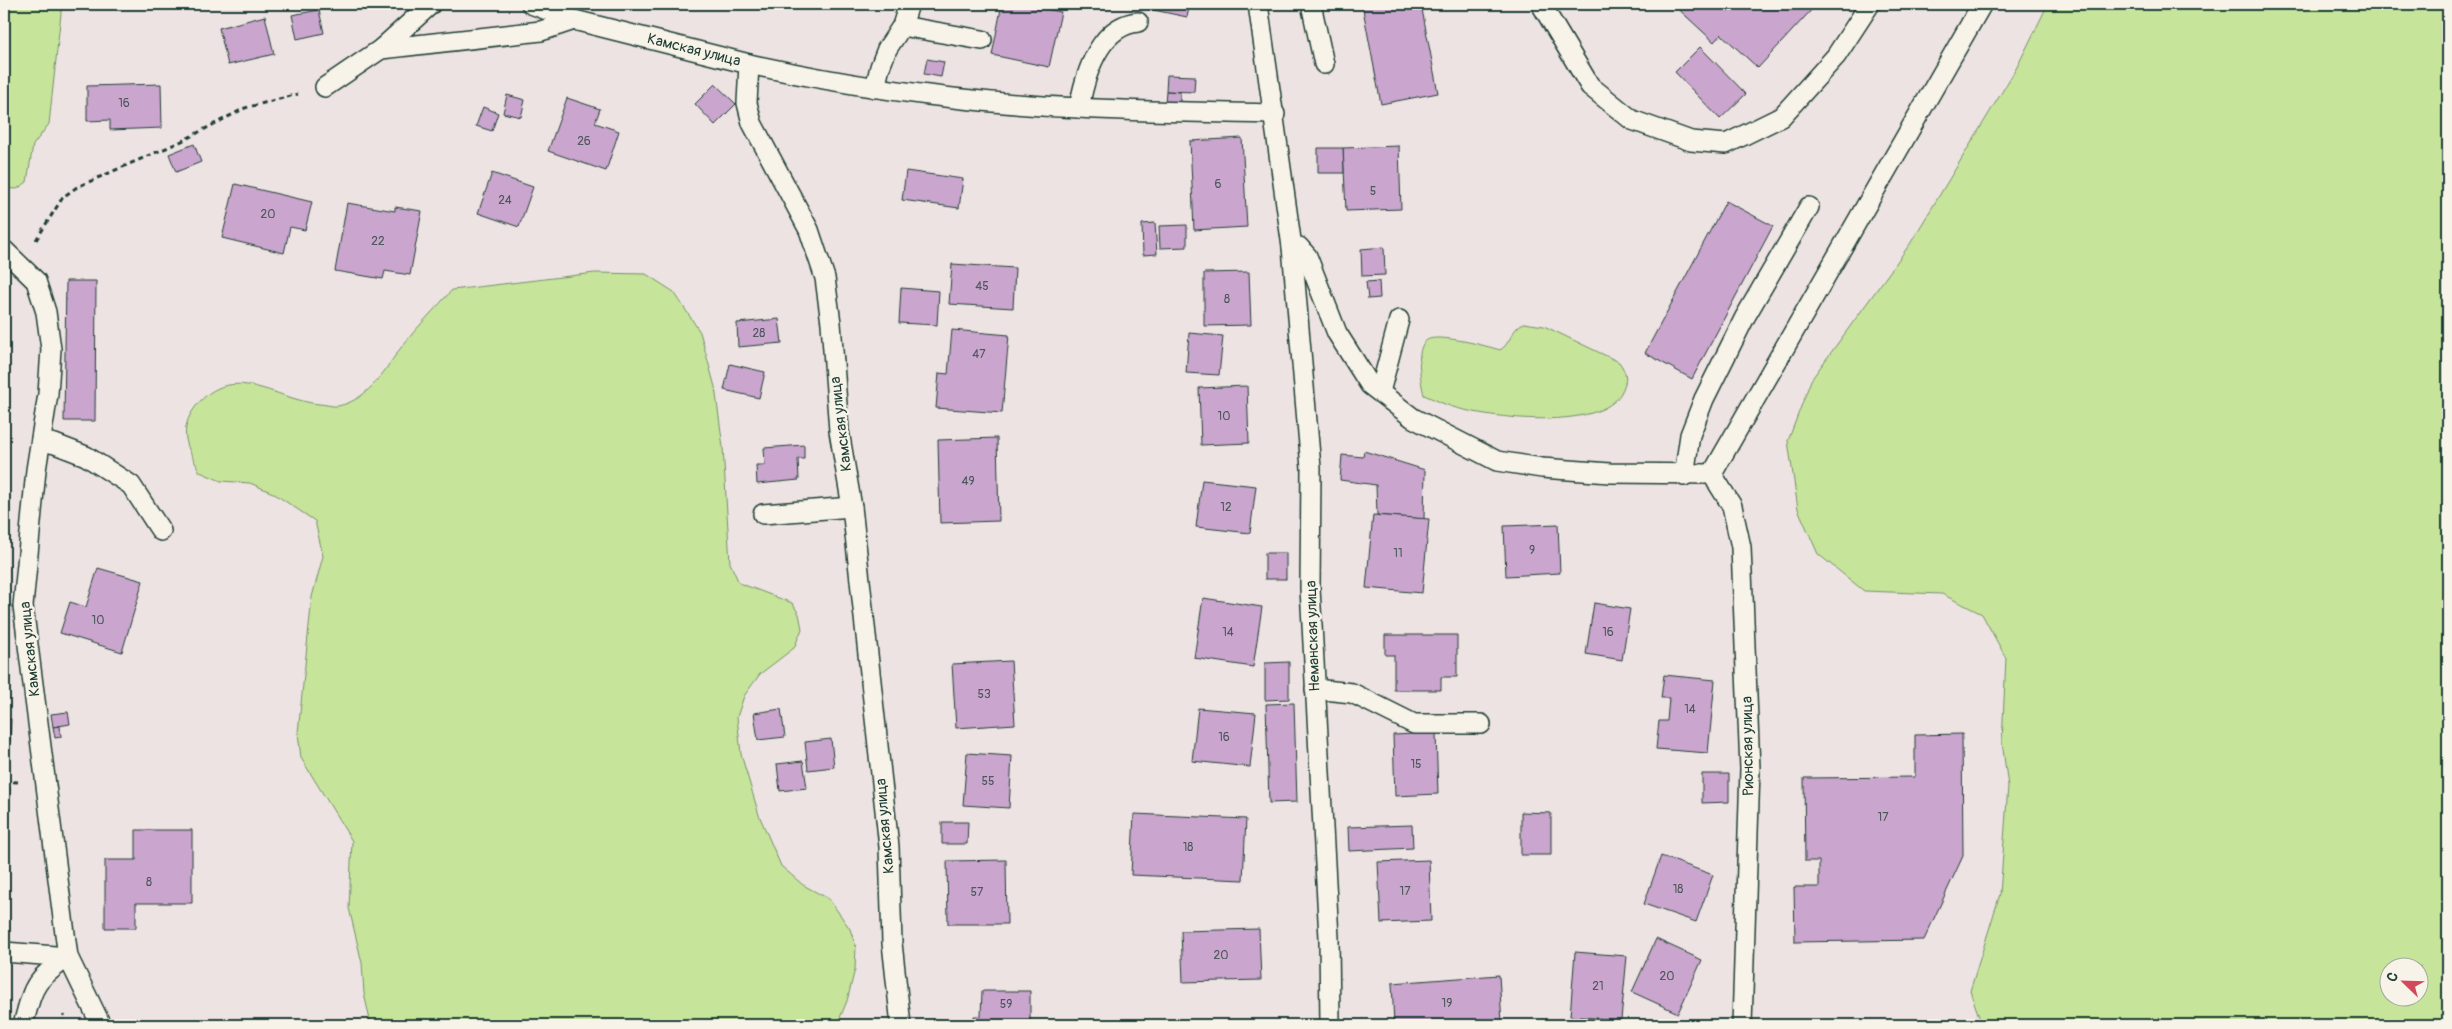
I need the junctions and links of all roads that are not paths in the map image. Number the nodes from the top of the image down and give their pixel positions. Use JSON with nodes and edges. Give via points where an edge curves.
{"nodes":[{"id":1,"x":431,"y":4,"type":"edge"},
{"id":2,"x":531,"y":4,"type":"edge"},
{"id":3,"x":909,"y":4,"type":"edge"},
{"id":4,"x":1258,"y":4,"type":"edge"},
{"id":5,"x":1311,"y":4,"type":"edge"},
{"id":6,"x":1541,"y":4,"type":"edge"},
{"id":7,"x":1870,"y":4,"type":"edge"},
{"id":8,"x":1982,"y":4,"type":"edge"},
{"id":9,"x":574,"y":20,"type":"junction"},
{"id":10,"x":1138,"y":22,"type":"dead end"},
{"id":11,"x":902,"y":26,"type":"junction"},
{"id":12,"x":982,"y":40,"type":"dead end"},
{"id":13,"x":381,"y":49,"type":"junction"},
{"id":14,"x":750,"y":64,"type":"junction"},
{"id":15,"x":1324,"y":64,"type":"dead end"},
{"id":16,"x":325,"y":87,"type":"road end"},
{"id":17,"x":875,"y":88,"type":"junction"},
{"id":18,"x":1079,"y":108,"type":"junction"},
{"id":19,"x":1275,"y":114,"type":"junction"},
{"id":20,"x":1809,"y":207,"type":"dead end"},
{"id":21,"x":1292,"y":247,"type":"junction"},
{"id":22,"x":4,"y":250,"type":"edge"},
{"id":23,"x":1399,"y":320,"type":"dead end"},
{"id":24,"x":1380,"y":392,"type":"junction"},
{"id":25,"x":41,"y":441,"type":"junction"},
{"id":26,"x":1712,"y":474,"type":"junction"},
{"id":27,"x":1684,"y":476,"type":"junction"},
{"id":28,"x":852,"y":507,"type":"junction"},
{"id":29,"x":763,"y":514,"type":"dead end"},
{"id":30,"x":161,"y":531,"type":"dead end"},
{"id":31,"x":1315,"y":689,"type":"junction"},
{"id":32,"x":1481,"y":724,"type":"dead end"},
{"id":33,"x":4,"y":952,"type":"edge"},
{"id":34,"x":68,"y":958,"type":"junction"},
{"id":35,"x":24,"y":1025,"type":"edge"},
{"id":36,"x":100,"y":1025,"type":"edge"},
{"id":37,"x":901,"y":1025,"type":"edge"},
{"id":38,"x":1330,"y":1025,"type":"edge"},
{"id":39,"x":1742,"y":1025,"type":"edge"}],
"edges":[{"from":1,"to":13,"type":"lane"},
{"from":2,"to":9,"type":"lane","name":"Камская улица"},
{"from":3,"to":11,"type":"lane"},
{"from":4,"to":19,"type":"lane","name":"Неманская улица"},
{"from":5,"to":15,"type":"lane"},
{"from":6,"to":7,"type":"lane","via":[[1590,86],[1632,120],[1691,141],[1726,144],[1781,117],[1836,56]]},
{"from":8,"to":26,"type":"lane"},
{"from":9,"to":13,"type":"lane","via":[[541,31]]},
{"from":9,"to":14,"type":"lane","name":"Камская улица"},
{"from":10,"to":18,"type":"lane","via":[[1116,30],[1102,44],[1092,61]]},
{"from":11,"to":12,"type":"lane"},
{"from":11,"to":17,"type":"lane","via":[[887,50]]},
{"from":13,"to":16,"type":"lane"},
{"from":14,"to":17,"type":"lane"},
{"from":14,"to":28,"type":"lane","name":"Камская улица","via":[[747,103],[752,123],[809,230],[826,278],[839,431]]},
{"from":17,"to":18,"type":"lane"},
{"from":18,"to":19,"type":"lane"},
{"from":19,"to":21,"type":"lane","name":"Неманская улица"},
{"from":20,"to":27,"type":"lane","via":[[1745,317],[1704,399],[1690,435]]},
{"from":21,"to":24,"type":"lane","via":[[1304,250],[1337,333],[1370,384]]},
{"from":21,"to":31,"type":"lane","name":"Неманская улица","via":[[1311,468],[1310,588]]},
{"from":22,"to":25,"type":"lane","name":"Камская улица","via":[[36,281],[46,312],[51,349]]},
{"from":23,"to":24,"type":"lane"},
{"from":24,"to":27,"type":"lane","via":[[1413,418],[1497,461],[1542,468]]},
{"from":25,"to":30,"type":"lane","via":[[86,456],[130,485]]},
{"from":25,"to":34,"type":"lane","name":"Камская улица","via":[[23,606]]},
{"from":26,"to":27,"type":"lane"},
{"from":26,"to":39,"type":"lane","name":"Рионская улица","via":[[1732,506],[1741,547],[1750,769]]},
{"from":28,"to":29,"type":"lane"},
{"from":28,"to":37,"type":"lane","name":"Камская улица","via":[[890,847],[892,943]]},
{"from":31,"to":32,"type":"lane","via":[[1352,693],[1414,724]]},
{"from":31,"to":38,"type":"lane","name":"Неманская улица","via":[[1329,938]]},
{"from":33,"to":34,"type":"lane"},
{"from":34,"to":35,"type":"lane","via":[[44,974],[33,988]]},
{"from":34,"to":36,"type":"lane","name":"Камская улица"}]}
